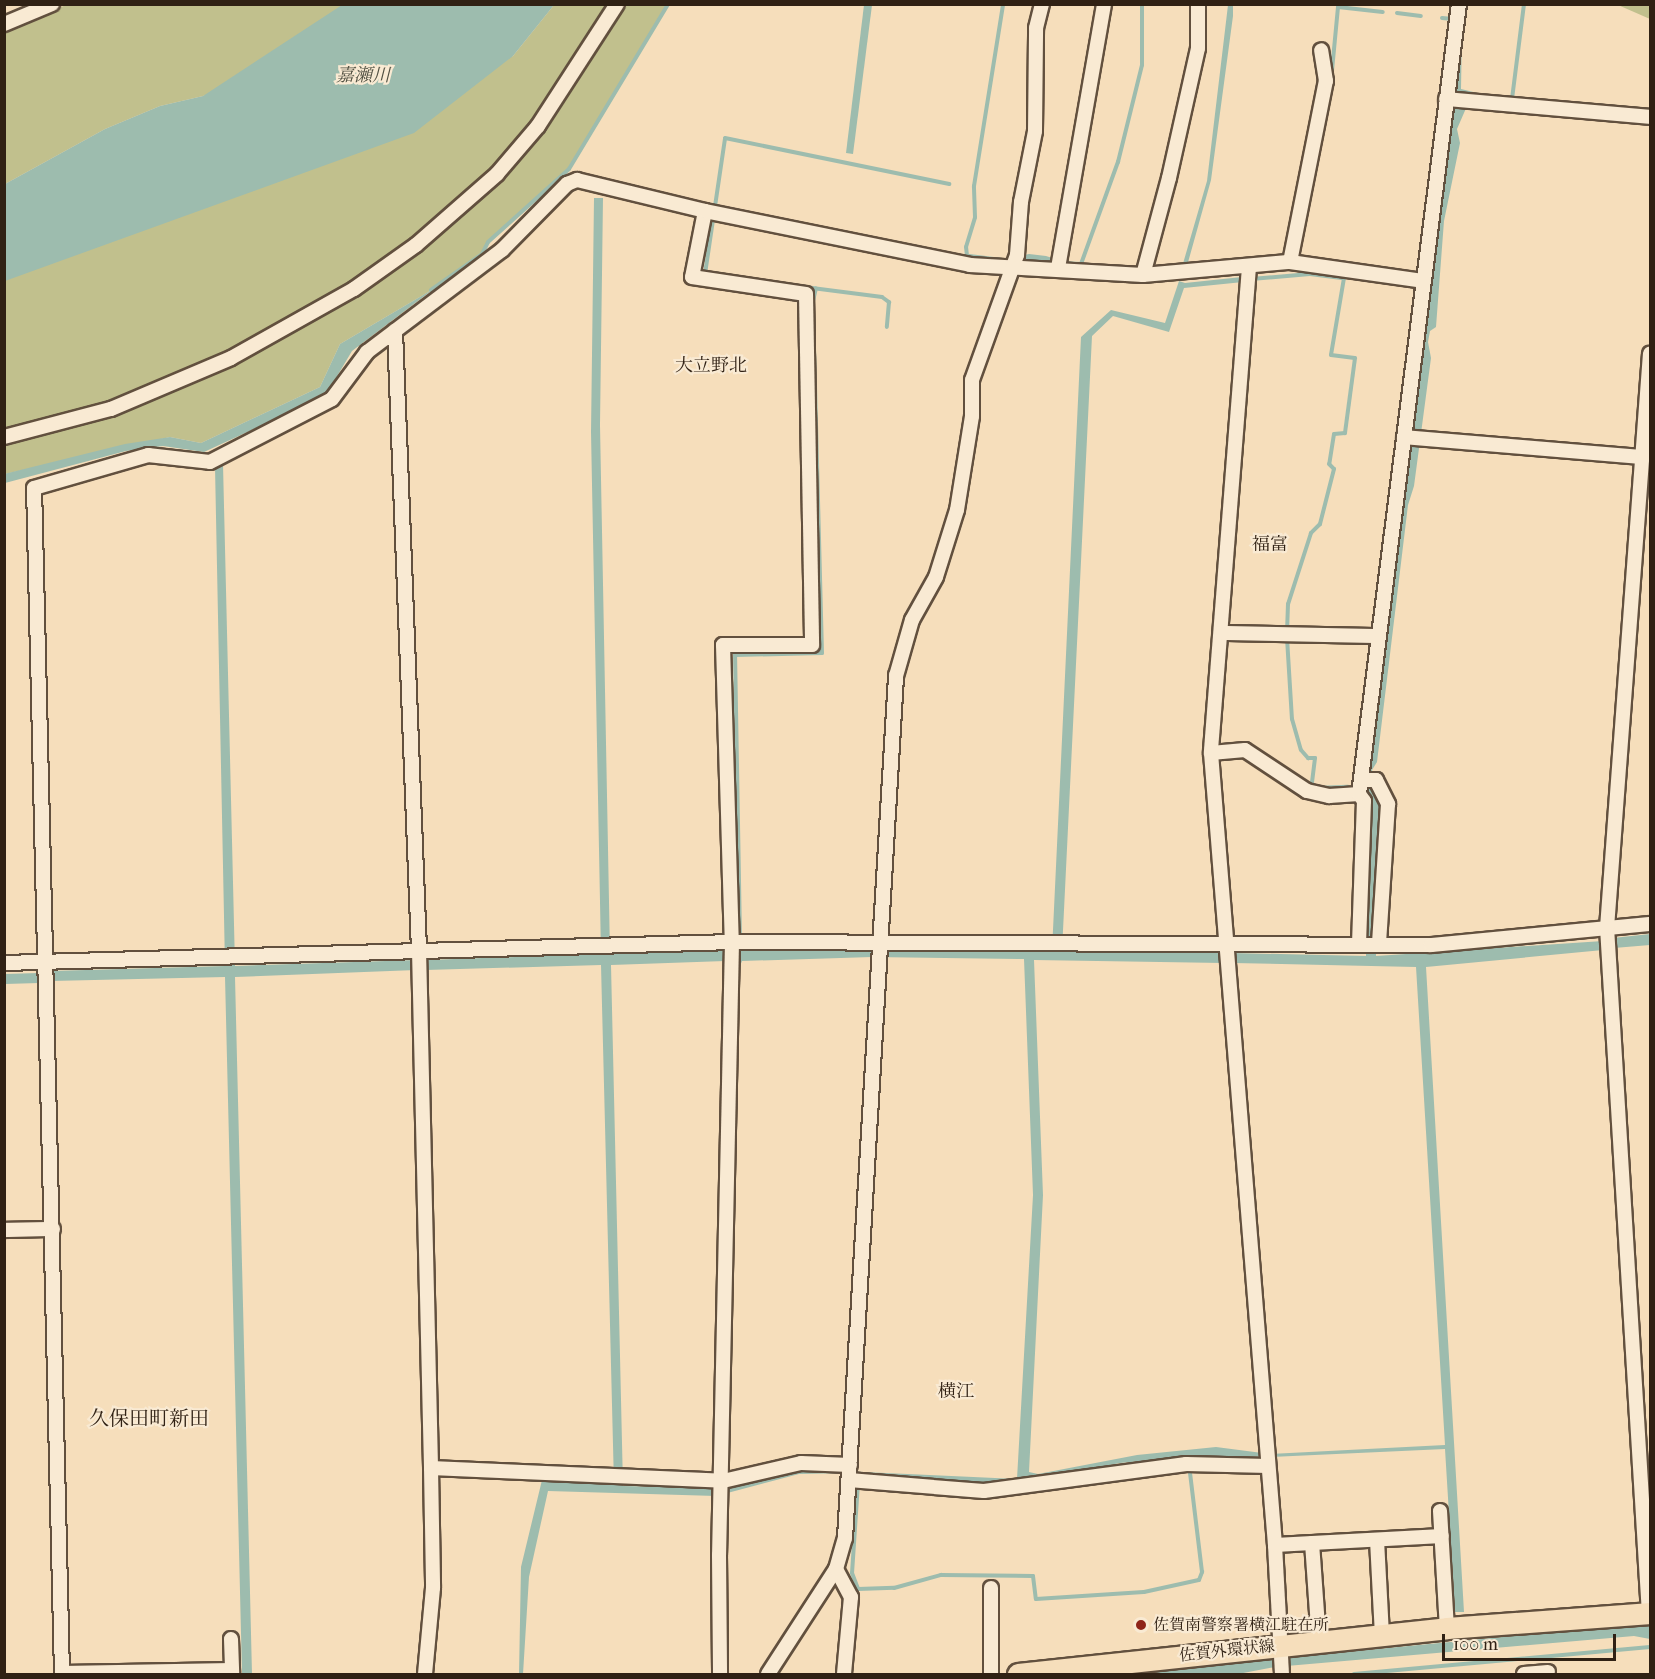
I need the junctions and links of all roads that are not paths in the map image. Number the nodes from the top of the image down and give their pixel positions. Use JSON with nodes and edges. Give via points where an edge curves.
{"nodes":[{"id":1,"x":52,"y":4,"type":"edge"},
{"id":2,"x":617,"y":4,"type":"edge"},
{"id":3,"x":1042,"y":4,"type":"edge"},
{"id":4,"x":1104,"y":4,"type":"edge"},
{"id":5,"x":1198,"y":4,"type":"edge"},
{"id":6,"x":1459,"y":4,"type":"edge"},
{"id":7,"x":4,"y":24,"type":"edge"},
{"id":8,"x":1321,"y":50,"type":"dead end"},
{"id":9,"x":1453,"y":100,"type":"junction"},
{"id":10,"x":1650,"y":117,"type":"edge"},
{"id":11,"x":711,"y":211,"type":"junction"},
{"id":12,"x":1015,"y":262,"type":"junction"},
{"id":13,"x":1290,"y":262,"type":"junction"},
{"id":14,"x":1059,"y":263,"type":"junction"},
{"id":15,"x":1248,"y":274,"type":"junction"},
{"id":16,"x":1143,"y":275,"type":"junction"},
{"id":17,"x":1423,"y":281,"type":"junction"},
{"id":18,"x":395,"y":331,"type":"junction"},
{"id":19,"x":1650,"y":354,"type":"edge"},
{"id":20,"x":4,"y":437,"type":"edge"},
{"id":21,"x":1404,"y":437,"type":"junction"},
{"id":22,"x":1643,"y":458,"type":"junction"},
{"id":23,"x":1222,"y":633,"type":"junction"},
{"id":24,"x":1379,"y":636,"type":"junction"},
{"id":25,"x":1211,"y":753,"type":"junction"},
{"id":26,"x":1360,"y":787,"type":"junction"},
{"id":27,"x":1650,"y":924,"type":"edge"},
{"id":28,"x":1607,"y":931,"type":"junction"},
{"id":29,"x":883,"y":940,"type":"junction"},
{"id":30,"x":1359,"y":944,"type":"junction"},
{"id":31,"x":1379,"y":944,"type":"junction"},
{"id":32,"x":1226,"y":947,"type":"junction"},
{"id":33,"x":732,"y":951,"type":"junction"},
{"id":34,"x":420,"y":953,"type":"junction"},
{"id":35,"x":4,"y":963,"type":"edge"},
{"id":36,"x":46,"y":965,"type":"junction"},
{"id":37,"x":53,"y":1229,"type":"junction"},
{"id":38,"x":4,"y":1230,"type":"edge"},
{"id":39,"x":1267,"y":1459,"type":"junction"},
{"id":40,"x":850,"y":1465,"type":"junction"},
{"id":41,"x":431,"y":1468,"type":"junction"},
{"id":42,"x":855,"y":1481,"type":"junction"},
{"id":43,"x":723,"y":1487,"type":"junction"},
{"id":44,"x":1440,"y":1510,"type":"dead end"},
{"id":45,"x":1442,"y":1536,"type":"junction"},
{"id":46,"x":1377,"y":1540,"type":"junction"},
{"id":47,"x":1312,"y":1544,"type":"junction"},
{"id":48,"x":1275,"y":1545,"type":"junction"},
{"id":49,"x":836,"y":1569,"type":"junction"},
{"id":50,"x":991,"y":1588,"type":"dead end"},
{"id":51,"x":1650,"y":1614,"type":"edge"},
{"id":52,"x":1447,"y":1628,"type":"junction"},
{"id":53,"x":1382,"y":1635,"type":"junction"},
{"id":54,"x":231,"y":1639,"type":"dead end"},
{"id":55,"x":1319,"y":1641,"type":"junction"},
{"id":56,"x":1281,"y":1647,"type":"junction"},
{"id":57,"x":232,"y":1672,"type":"edge"},
{"id":58,"x":1282,"y":1672,"type":"edge"},
{"id":59,"x":1548,"y":1672,"type":"dead end"},
{"id":60,"x":62,"y":1674,"type":"edge"},
{"id":61,"x":425,"y":1674,"type":"edge"},
{"id":62,"x":720,"y":1674,"type":"edge"},
{"id":63,"x":768,"y":1674,"type":"edge"},
{"id":64,"x":844,"y":1674,"type":"edge"},
{"id":65,"x":991,"y":1674,"type":"edge"},
{"id":66,"x":1018,"y":1674,"type":"edge"},
{"id":67,"x":1524,"y":1674,"type":"edge"}],
"edges":[{"from":1,"to":7,"type":"street"},
{"from":2,"to":20,"type":"street","via":[[538,126],[497,174],[416,245],[381,270],[271,339],[169,386],[111,409]]},
{"from":3,"to":12,"type":"street","via":[[1036,28],[1035,131],[1021,202]]},
{"from":4,"to":14,"type":"street"},
{"from":5,"to":16,"type":"street","via":[[1198,48]]},
{"from":6,"to":9,"type":"street"},
{"from":8,"to":13,"type":"street","via":[[1326,81]]},
{"from":9,"to":10,"type":"street"},
{"from":9,"to":17,"type":"street"},
{"from":11,"to":12,"type":"street","via":[[970,265]]},
{"from":11,"to":18,"type":"street","via":[[577,180],[567,184],[502,250]]},
{"from":11,"to":33,"type":"street","via":[[692,277],[806,294],[812,645],[723,645]]},
{"from":12,"to":14,"type":"street"},
{"from":12,"to":29,"type":"street","via":[[972,380],[972,416],[957,510],[936,577],[912,620],[896,676]]},
{"from":13,"to":15,"type":"street"},
{"from":13,"to":17,"type":"street"},
{"from":14,"to":16,"type":"street"},
{"from":15,"to":16,"type":"street"},
{"from":15,"to":23,"type":"street"},
{"from":17,"to":21,"type":"street"},
{"from":18,"to":34,"type":"street"},
{"from":18,"to":36,"type":"street","via":[[367,352],[332,399],[210,462],[148,455],[34,488]]},
{"from":19,"to":22,"type":"street"},
{"from":21,"to":22,"type":"street"},
{"from":21,"to":24,"type":"street"},
{"from":22,"to":28,"type":"street"},
{"from":23,"to":24,"type":"street"},
{"from":23,"to":25,"type":"street"},
{"from":24,"to":26,"type":"street"},
{"from":25,"to":26,"type":"street","via":[[1245,750],[1307,791],[1329,796]]},
{"from":25,"to":32,"type":"street"},
{"from":26,"to":30,"type":"street","via":[[1364,801]]},
{"from":26,"to":31,"type":"street","via":[[1376,780],[1388,804]]},
{"from":27,"to":28,"type":"street"},
{"from":28,"to":31,"type":"street","via":[[1431,945]]},
{"from":28,"to":51,"type":"street"},
{"from":29,"to":32,"type":"street"},
{"from":29,"to":33,"type":"street"},
{"from":29,"to":40,"type":"street"},
{"from":30,"to":31,"type":"street"},
{"from":30,"to":32,"type":"street"},
{"from":32,"to":39,"type":"street"},
{"from":33,"to":34,"type":"street","via":[[605,945]]},
{"from":33,"to":43,"type":"street"},
{"from":34,"to":36,"type":"street","via":[[230,956]]},
{"from":34,"to":41,"type":"street"},
{"from":35,"to":36,"type":"street"},
{"from":36,"to":37,"type":"street"},
{"from":37,"to":38,"type":"street"},
{"from":37,"to":60,"type":"street"},
{"from":39,"to":42,"type":"street","via":[[1190,1464],[1005,1490]]},
{"from":39,"to":48,"type":"street"},
{"from":40,"to":42,"type":"street"},
{"from":40,"to":43,"type":"street","via":[[801,1463]]},
{"from":41,"to":43,"type":"street","via":[[618,1477]]},
{"from":41,"to":61,"type":"street","via":[[433,1588]]},
{"from":42,"to":49,"type":"street"},
{"from":43,"to":62,"type":"street"},
{"from":44,"to":45,"type":"street"},
{"from":45,"to":46,"type":"street"},
{"from":45,"to":52,"type":"street"},
{"from":46,"to":47,"type":"street"},
{"from":46,"to":53,"type":"street"},
{"from":47,"to":48,"type":"street"},
{"from":47,"to":55,"type":"street"},
{"from":48,"to":56,"type":"street"},
{"from":49,"to":63,"type":"street"},
{"from":49,"to":64,"type":"street","via":[[850,1597]]},
{"from":50,"to":65,"type":"street"},
{"from":51,"to":52,"type":"main road","name":"佐賀外環状線"},
{"from":52,"to":53,"type":"main road","name":"佐賀外環状線"},
{"from":53,"to":55,"type":"main road","name":"佐賀外環状線"},
{"from":54,"to":57,"type":"street"},
{"from":55,"to":56,"type":"main road","name":"佐賀外環状線"},
{"from":56,"to":58,"type":"street"},
{"from":56,"to":66,"type":"main road","name":"佐賀外環状線"},
{"from":57,"to":60,"type":"street"},
{"from":59,"to":67,"type":"street"}]}
